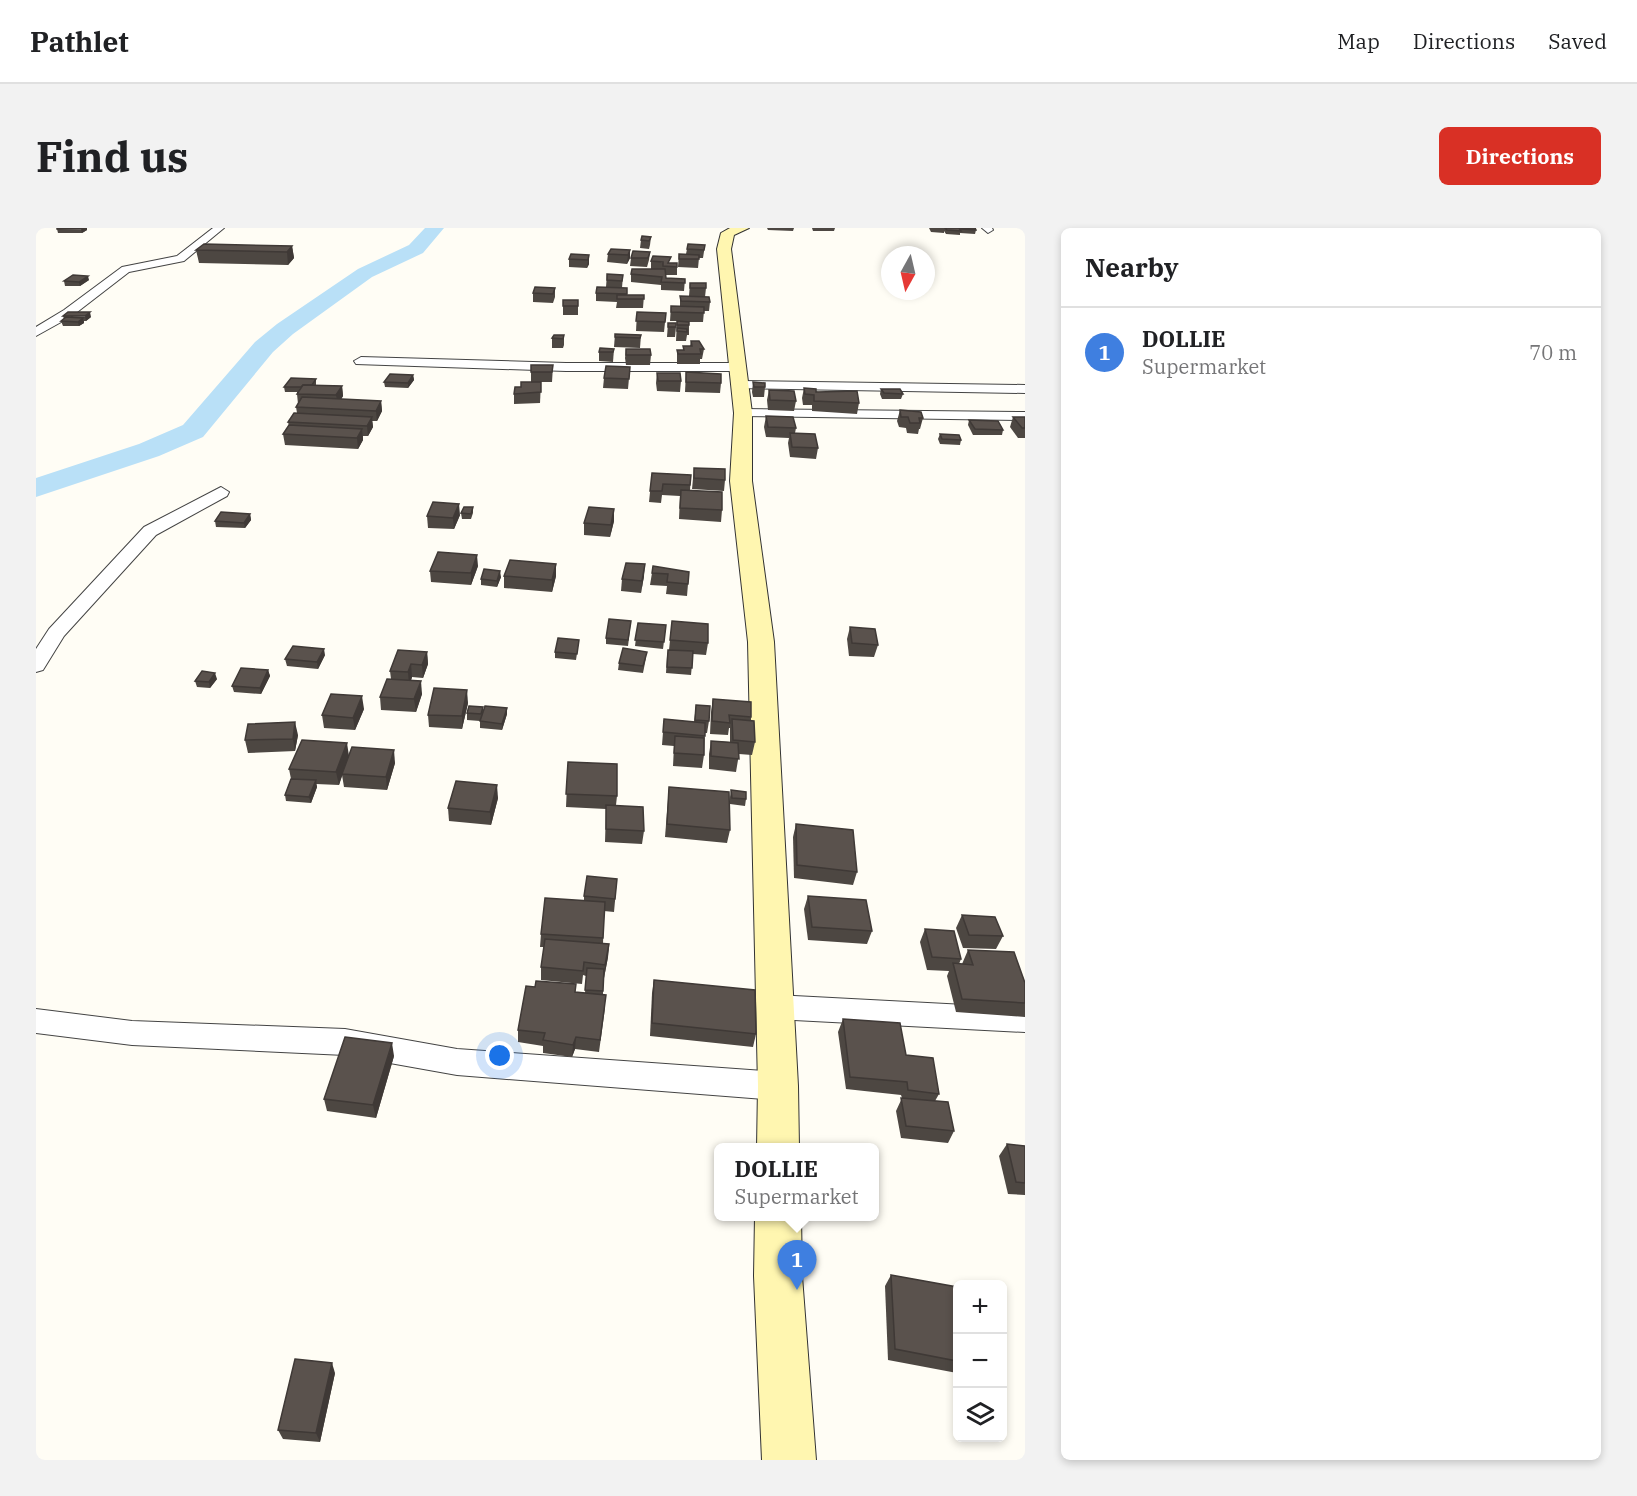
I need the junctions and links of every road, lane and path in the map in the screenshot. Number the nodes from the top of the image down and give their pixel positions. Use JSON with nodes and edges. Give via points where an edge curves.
{"nodes":[{"id":1,"x":219,"y":228,"type":"edge"},
{"id":2,"x":743,"y":228,"type":"edge"},
{"id":3,"x":36,"y":332,"type":"edge"},
{"id":4,"x":361,"y":362,"type":"dead end"},
{"id":5,"x":739,"y":376,"type":"junction"},
{"id":6,"x":1025,"y":389,"type":"edge"},
{"id":7,"x":743,"y":413,"type":"junction"},
{"id":8,"x":1025,"y":416,"type":"edge"},
{"id":9,"x":221,"y":492,"type":"dead end"},
{"id":10,"x":36,"y":666,"type":"edge"},
{"id":11,"x":775,"y":1007,"type":"junction"},
{"id":12,"x":1025,"y":1020,"type":"edge"},
{"id":13,"x":36,"y":1021,"type":"edge"},
{"id":14,"x":778,"y":1086,"type":"junction"},
{"id":15,"x":778,"y":1143,"type":"edge"},
{"id":16,"x":778,"y":1221,"type":"edge"},
{"id":17,"x":789,"y":1460,"type":"edge"}],
"edges":[{"from":1,"to":3,"type":"street","via":[[180,259],[126,269]]},
{"from":2,"to":5,"type":"street","via":[[728,233],[724,249]]},
{"from":4,"to":5,"type":"street"},
{"from":5,"to":6,"type":"street"},
{"from":5,"to":7,"type":"street"},
{"from":7,"to":8,"type":"street"},
{"from":7,"to":11,"type":"street","via":[[741,481],[760,642]]},
{"from":9,"to":10,"type":"street","via":[[150,531],[56,633]]},
{"from":11,"to":12,"type":"street"},
{"from":11,"to":14,"type":"street"},
{"from":13,"to":14,"type":"street","via":[[132,1033],[345,1042],[457,1062]]},
{"from":14,"to":15,"type":"street"},
{"from":16,"to":17,"type":"street"}]}
